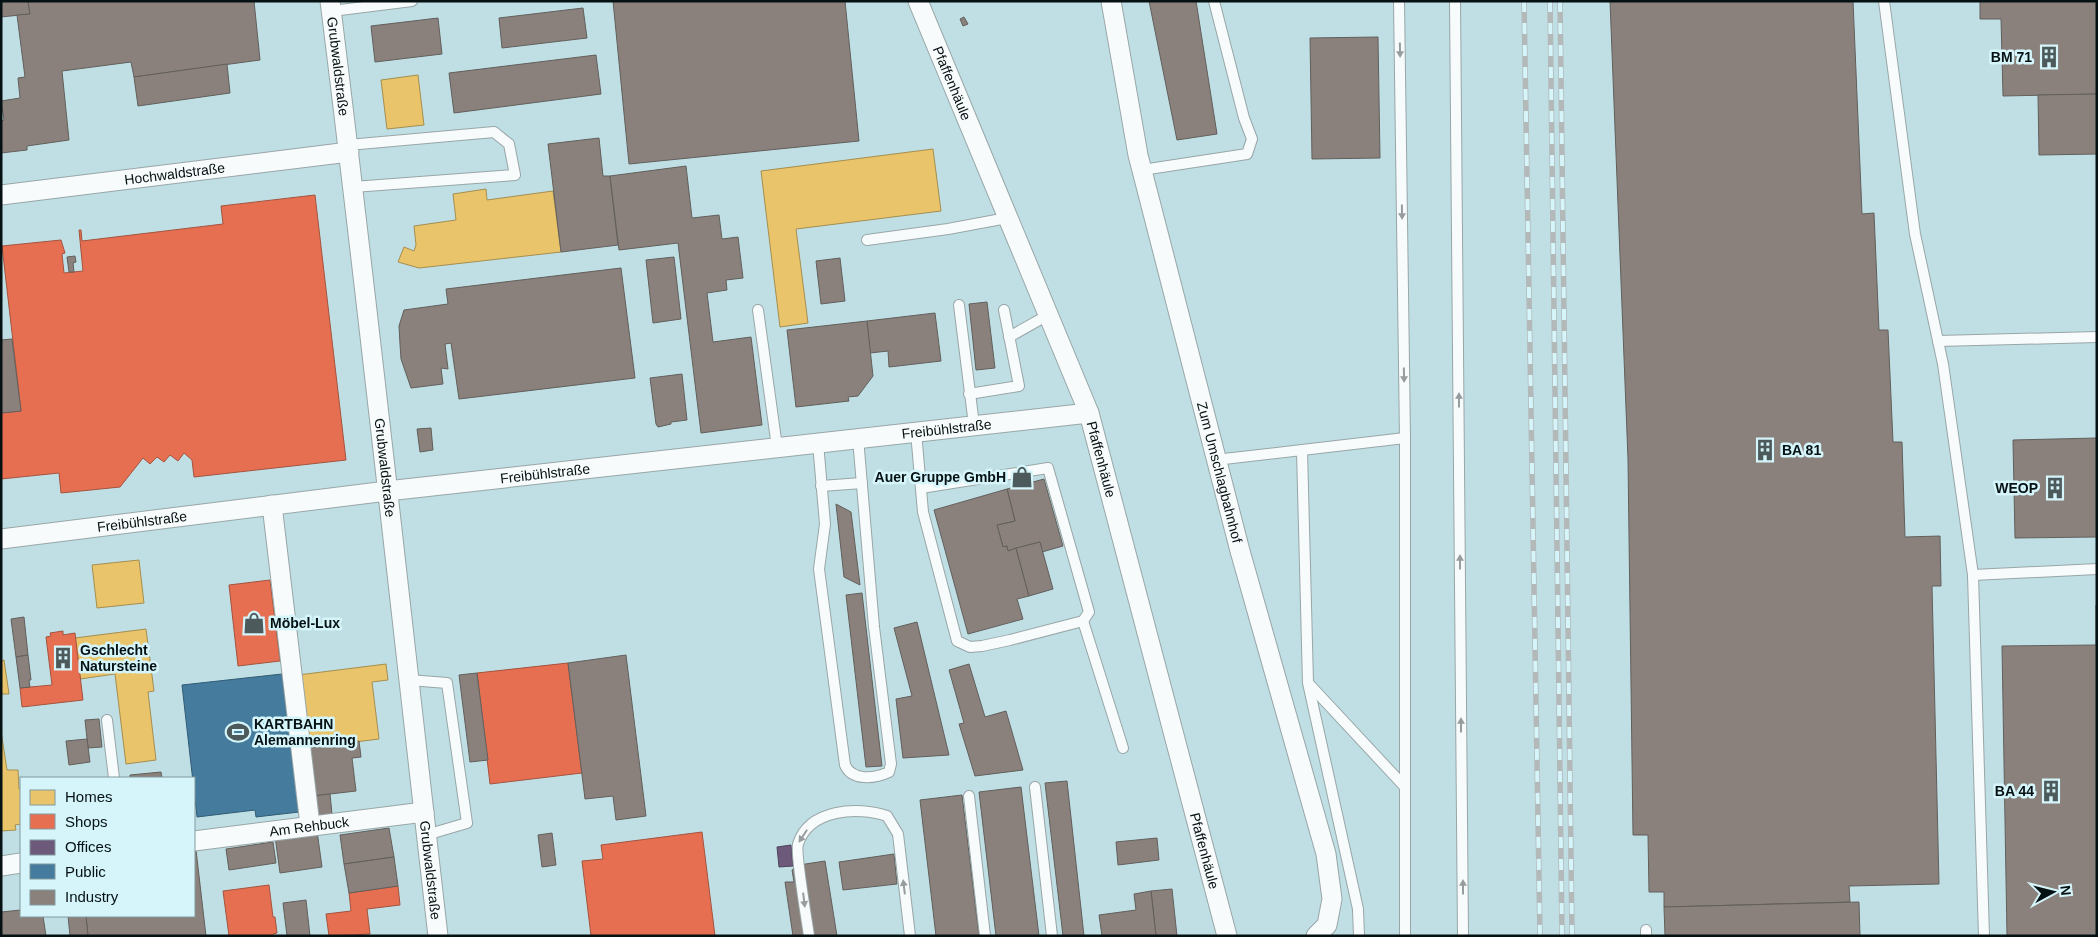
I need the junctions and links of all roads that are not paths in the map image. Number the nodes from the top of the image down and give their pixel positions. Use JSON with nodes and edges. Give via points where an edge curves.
{"nodes":[{"id":1,"x":412,"y":1,"type":"edge"},
{"id":2,"x":918,"y":1,"type":"edge"},
{"id":3,"x":1111,"y":1,"type":"edge"},
{"id":4,"x":1214,"y":1,"type":"edge"},
{"id":5,"x":1399,"y":1,"type":"edge"},
{"id":6,"x":1455,"y":1,"type":"edge"},
{"id":7,"x":1884,"y":1,"type":"edge"},
{"id":8,"x":331,"y":6,"type":"edge"},
{"id":9,"x":348,"y":149,"type":"junction"},
{"id":10,"x":1142,"y":170,"type":"junction"},
{"id":11,"x":353,"y":187,"type":"junction"},
{"id":12,"x":1,"y":195,"type":"edge"},
{"id":13,"x":1007,"y":218,"type":"junction"},
{"id":14,"x":867,"y":240,"type":"dead end"},
{"id":15,"x":959,"y":305,"type":"dead end"},
{"id":16,"x":758,"y":310,"type":"dead end"},
{"id":17,"x":1004,"y":310,"type":"dead end"},
{"id":18,"x":1048,"y":315,"type":"junction"},
{"id":19,"x":1009,"y":337,"type":"junction"},
{"id":20,"x":2097,"y":337,"type":"edge"},
{"id":21,"x":1938,"y":341,"type":"junction"},
{"id":22,"x":970,"y":394,"type":"junction"},
{"id":23,"x":1088,"y":413,"type":"junction"},
{"id":24,"x":974,"y":426,"type":"junction"},
{"id":25,"x":916,"y":432,"type":"junction"},
{"id":26,"x":858,"y":438,"type":"junction"},
{"id":27,"x":1405,"y":438,"type":"junction"},
{"id":28,"x":818,"y":443,"type":"junction"},
{"id":29,"x":777,"y":448,"type":"junction"},
{"id":30,"x":1302,"y":450,"type":"junction"},
{"id":31,"x":1215,"y":460,"type":"junction"},
{"id":32,"x":862,"y":483,"type":"junction"},
{"id":33,"x":821,"y":486,"type":"junction"},
{"id":34,"x":921,"y":488,"type":"junction"},
{"id":35,"x":387,"y":491,"type":"junction"},
{"id":36,"x":272,"y":506,"type":"junction"},
{"id":37,"x":1,"y":539,"type":"edge"},
{"id":38,"x":2097,"y":569,"type":"edge"},
{"id":39,"x":1973,"y":575,"type":"junction"},
{"id":40,"x":1083,"y":621,"type":"junction"},
{"id":41,"x":409,"y":680,"type":"junction"},
{"id":42,"x":1308,"y":683,"type":"junction"},
{"id":43,"x":107,"y":720,"type":"dead end"},
{"id":44,"x":1123,"y":748,"type":"dead end"},
{"id":45,"x":114,"y":777,"type":"edge"},
{"id":46,"x":1035,"y":787,"type":"dead end"},
{"id":47,"x":1405,"y":787,"type":"junction"},
{"id":48,"x":969,"y":796,"type":"dead end"},
{"id":49,"x":424,"y":812,"type":"junction"},
{"id":50,"x":310,"y":825,"type":"junction"},
{"id":51,"x":426,"y":835,"type":"junction"},
{"id":52,"x":195,"y":841,"type":"edge"},
{"id":53,"x":20,"y":863,"type":"edge"},
{"id":54,"x":1,"y":866,"type":"edge"},
{"id":55,"x":438,"y":936,"type":"edge"},
{"id":56,"x":808,"y":936,"type":"edge"},
{"id":57,"x":910,"y":936,"type":"edge"},
{"id":58,"x":986,"y":936,"type":"edge"},
{"id":59,"x":1052,"y":936,"type":"edge"},
{"id":60,"x":1227,"y":936,"type":"edge"},
{"id":61,"x":1316,"y":936,"type":"edge"},
{"id":62,"x":1359,"y":936,"type":"edge"},
{"id":63,"x":1405,"y":936,"type":"edge"},
{"id":64,"x":1463,"y":936,"type":"edge"},
{"id":65,"x":1984,"y":936,"type":"edge"}],
"edges":[{"from":1,"to":8,"type":"lane"},
{"from":2,"to":13,"type":"street","name":"Pfaffenhäule"},
{"from":3,"to":10,"type":"street","name":"Zum Umschlagbahnhof"},
{"from":4,"to":10,"type":"lane","via":[[1252,139],[1247,154]]},
{"from":5,"to":27,"type":"lane","one_way":true},
{"from":64,"to":6,"type":"lane","one_way":true},
{"from":7,"to":21,"type":"lane","via":[[1915,234]]},
{"from":8,"to":9,"type":"street","name":"Grubwaldstraße"},
{"from":9,"to":11,"type":"street","name":"Grubwaldstraße"},
{"from":9,"to":11,"type":"lane","via":[[494,132],[509,144],[515,174]]},
{"from":9,"to":12,"type":"street","name":"Hochwaldstraße"},
{"from":10,"to":31,"type":"street","name":"Zum Umschlagbahnhof"},
{"from":11,"to":35,"type":"street","name":"Grubwaldstraße"},
{"from":13,"to":14,"type":"lane","via":[[948,230]]},
{"from":13,"to":18,"type":"street","name":"Pfaffenhäule"},
{"from":15,"to":22,"type":"lane"},
{"from":16,"to":29,"type":"lane"},
{"from":17,"to":19,"type":"lane"},
{"from":18,"to":19,"type":"lane"},
{"from":18,"to":23,"type":"street","name":"Pfaffenhäule"},
{"from":19,"to":22,"type":"lane","via":[[1019,386]]},
{"from":20,"to":21,"type":"lane"},
{"from":21,"to":39,"type":"lane"},
{"from":22,"to":24,"type":"lane"},
{"from":23,"to":24,"type":"street","name":"Freibühlstraße"},
{"from":23,"to":60,"type":"street","name":"Pfaffenhäule"},
{"from":24,"to":25,"type":"street","name":"Freibühlstraße"},
{"from":25,"to":26,"type":"street","name":"Freibühlstraße"},
{"from":25,"to":34,"type":"lane"},
{"from":26,"to":28,"type":"street","name":"Freibühlstraße"},
{"from":26,"to":32,"type":"lane"},
{"from":27,"to":30,"type":"lane"},
{"from":27,"to":47,"type":"lane"},
{"from":28,"to":29,"type":"street","name":"Freibühlstraße"},
{"from":28,"to":33,"type":"lane"},
{"from":29,"to":35,"type":"street","name":"Freibühlstraße"},
{"from":30,"to":31,"type":"lane"},
{"from":30,"to":42,"type":"lane"},
{"from":31,"to":61,"type":"street","name":"Zum Umschlagbahnhof","via":[[1326,854],[1332,899],[1327,925]]},
{"from":32,"to":33,"type":"lane"},
{"from":32,"to":33,"type":"lane","via":[[874,627],[891,768],[886,774],[859,777],[850,774],[844,765],[835,701],[819,568],[825,530]]},
{"from":34,"to":40,"type":"lane","via":[[923,512],[957,641],[970,647],[982,646]]},
{"from":34,"to":40,"type":"lane","via":[[1048,468],[1089,612]]},
{"from":35,"to":36,"type":"street","name":"Freibühlstraße"},
{"from":35,"to":41,"type":"street","name":"Grubwaldstraße"},
{"from":36,"to":37,"type":"street","name":"Freibühlstraße"},
{"from":36,"to":50,"type":"street"},
{"from":38,"to":39,"type":"lane"},
{"from":39,"to":65,"type":"lane"},
{"from":40,"to":44,"type":"lane"},
{"from":41,"to":49,"type":"street","name":"Grubwaldstraße"},
{"from":41,"to":51,"type":"lane","via":[[447,683],[467,823]]},
{"from":42,"to":47,"type":"lane"},
{"from":42,"to":62,"type":"lane","via":[[1358,908]]},
{"from":43,"to":45,"type":"lane"},
{"from":46,"to":59,"type":"lane"},
{"from":47,"to":63,"type":"lane"},
{"from":48,"to":58,"type":"lane"},
{"from":49,"to":50,"type":"street","name":"Am Rehbuck"},
{"from":49,"to":51,"type":"street","name":"Grubwaldstraße"},
{"from":50,"to":52,"type":"street","name":"Am Rehbuck"},
{"from":51,"to":55,"type":"street","name":"Grubwaldstraße"},
{"from":53,"to":54,"type":"street"},
{"from":57,"to":56,"type":"lane","one_way":true,"via":[[898,834],[887,816],[871,810],[824,815],[805,832],[797,846]]}]}
